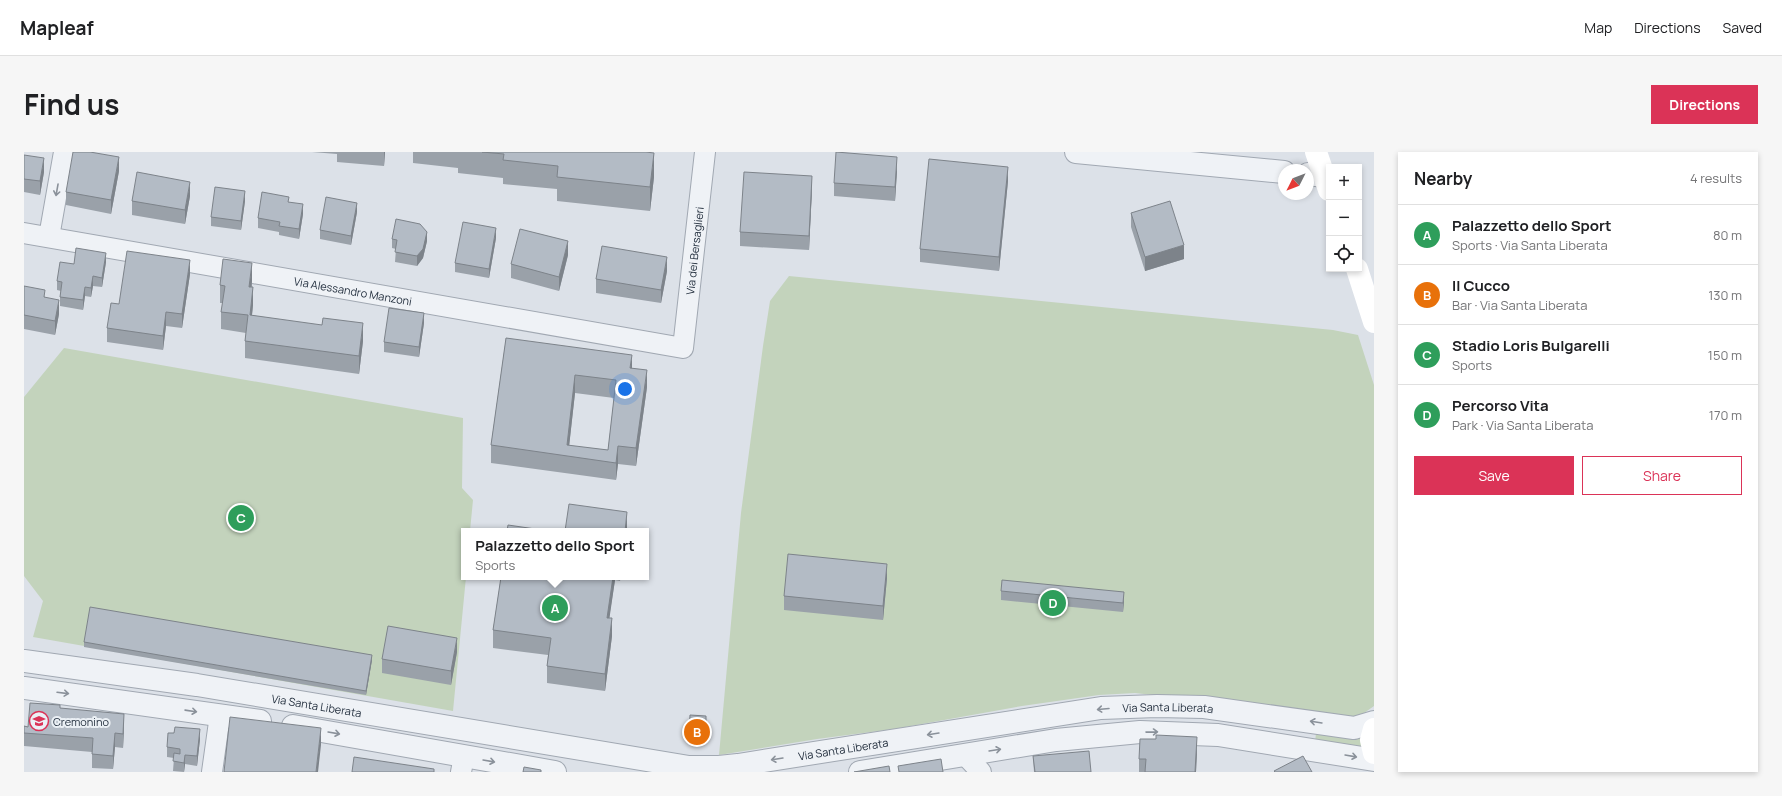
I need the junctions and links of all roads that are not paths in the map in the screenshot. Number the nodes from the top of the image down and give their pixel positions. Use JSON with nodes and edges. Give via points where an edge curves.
{"nodes":[{"id":1,"x":64,"y":152,"type":"edge"},
{"id":2,"x":705,"y":152,"type":"edge"},
{"id":3,"x":1076,"y":152,"type":"edge"},
{"id":4,"x":1316,"y":152,"type":"edge"},
{"id":5,"x":1278,"y":171,"type":"edge"},
{"id":6,"x":1320,"y":180,"type":"edge"},
{"id":7,"x":24,"y":233,"type":"edge"},
{"id":8,"x":49,"y":237,"type":"junction"},
{"id":9,"x":1364,"y":276,"type":"edge"},
{"id":10,"x":1374,"y":322,"type":"edge"},
{"id":11,"x":683,"y":348,"type":"joint"},
{"id":12,"x":24,"y":661,"type":"edge"},
{"id":13,"x":24,"y":688,"type":"edge"},
{"id":14,"x":220,"y":715,"type":"junction"},
{"id":15,"x":1374,"y":722,"type":"edge"},
{"id":16,"x":961,"y":729,"type":"junction"},
{"id":17,"x":1374,"y":729,"type":"edge"},
{"id":18,"x":1374,"y":753,"type":"edge"},
{"id":19,"x":965,"y":755,"type":"junction"},
{"id":20,"x":1374,"y":760,"type":"edge"},
{"id":21,"x":608,"y":763,"type":"edge"},
{"id":22,"x":463,"y":764,"type":"edge"},
{"id":23,"x":750,"y":768,"type":"edge"},
{"id":24,"x":212,"y":772,"type":"edge"},
{"id":25,"x":555,"y":772,"type":"edge"},
{"id":26,"x":860,"y":772,"type":"edge"},
{"id":27,"x":981,"y":772,"type":"edge"}],
"edges":[{"from":1,"to":8,"type":"street","one_way":true},
{"from":2,"to":11,"type":"street","name":"Via dei Bersaglieri"},
{"from":3,"to":5,"type":"street"},
{"from":4,"to":6,"type":"main road"},
{"from":7,"to":8,"type":"street","name":"Via Alessandro Manzoni"},
{"from":8,"to":11,"type":"street","name":"Via Alessandro Manzoni"},
{"from":9,"to":10,"type":"main road"},
{"from":12,"to":21,"type":"street","name":"Via Santa Liberata","via":[[197,685]]},
{"from":13,"to":14,"type":"street","one_way":true},
{"from":14,"to":22,"type":"street","one_way":true,"via":[[313,729]]},
{"from":14,"to":24,"type":"street"},
{"from":15,"to":16,"type":"street","name":"Via Santa Liberata","one_way":true,"via":[[1354,728],[1225,710],[1157,706],[1101,708]]},
{"from":16,"to":19,"type":"street"},
{"from":16,"to":23,"type":"street","name":"Via Santa Liberata","one_way":true},
{"from":17,"to":18,"type":"main road","via":[[1371,740]]},
{"from":19,"to":20,"type":"street","one_way":true,"via":[[1092,736],[1163,732],[1230,737]]},
{"from":19,"to":26,"type":"street"},
{"from":19,"to":27,"type":"street"},
{"from":21,"to":23,"type":"street","name":"Via Santa Liberata"},
{"from":22,"to":25,"type":"street","one_way":true}]}
